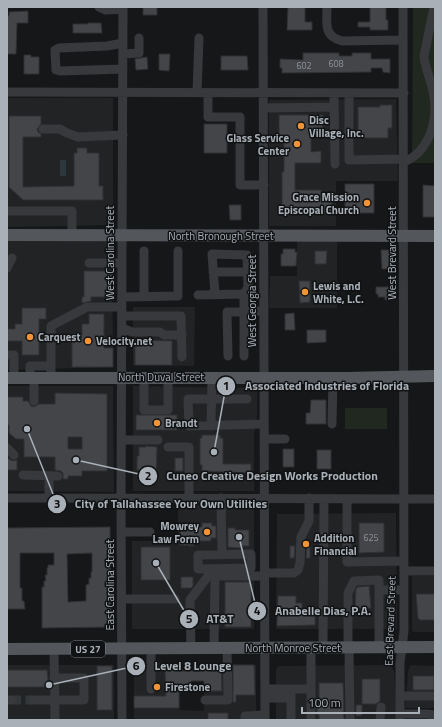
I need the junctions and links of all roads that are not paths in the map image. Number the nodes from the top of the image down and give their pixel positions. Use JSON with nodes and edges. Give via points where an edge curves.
{"nodes":[{"id":1,"x":99,"y":7,"type":"edge"},
{"id":2,"x":263,"y":7,"type":"edge"},
{"id":3,"x":327,"y":7,"type":"edge"},
{"id":4,"x":403,"y":7,"type":"edge"},
{"id":5,"x":434,"y":7,"type":"edge"},
{"id":6,"x":123,"y":8,"type":"edge"},
{"id":7,"x":139,"y":38,"type":"dead end"},
{"id":8,"x":199,"y":38,"type":"dead end"},
{"id":9,"x":403,"y":40,"type":"junction"},
{"id":10,"x":123,"y":43,"type":"junction"},
{"id":11,"x":123,"y":54,"type":"junction"},
{"id":12,"x":123,"y":69,"type":"junction"},
{"id":13,"x":432,"y":78,"type":"edge"},
{"id":14,"x":7,"y":92,"type":"edge"},
{"id":15,"x":123,"y":93,"type":"junction"},
{"id":16,"x":197,"y":93,"type":"junction"},
{"id":17,"x":208,"y":93,"type":"junction"},
{"id":18,"x":264,"y":93,"type":"junction"},
{"id":19,"x":334,"y":93,"type":"junction"},
{"id":20,"x":349,"y":93,"type":"junction"},
{"id":21,"x":404,"y":93,"type":"junction"},
{"id":22,"x":334,"y":107,"type":"junction"},
{"id":23,"x":264,"y":108,"type":"junction"},
{"id":24,"x":43,"y":129,"type":"dead end"},
{"id":25,"x":123,"y":135,"type":"junction"},
{"id":26,"x":431,"y":140,"type":"edge"},
{"id":27,"x":404,"y":161,"type":"junction"},
{"id":28,"x":334,"y":164,"type":"dead end"},
{"id":29,"x":264,"y":185,"type":"junction"},
{"id":30,"x":7,"y":211,"type":"edge"},
{"id":31,"x":7,"y":235,"type":"edge"},
{"id":32,"x":72,"y":235,"type":"junction"},
{"id":33,"x":123,"y":235,"type":"junction"},
{"id":34,"x":264,"y":236,"type":"junction"},
{"id":35,"x":404,"y":236,"type":"junction"},
{"id":36,"x":435,"y":236,"type":"edge"},
{"id":37,"x":144,"y":251,"type":"dead end"},
{"id":38,"x":178,"y":251,"type":"dead end"},
{"id":39,"x":12,"y":258,"type":"dead end"},
{"id":40,"x":89,"y":263,"type":"dead end"},
{"id":41,"x":122,"y":263,"type":"junction"},
{"id":42,"x":7,"y":268,"type":"edge"},
{"id":43,"x":213,"y":272,"type":"junction"},
{"id":44,"x":247,"y":272,"type":"junction"},
{"id":45,"x":215,"y":294,"type":"junction"},
{"id":46,"x":244,"y":294,"type":"junction"},
{"id":47,"x":198,"y":295,"type":"dead end"},
{"id":48,"x":122,"y":297,"type":"junction"},
{"id":49,"x":144,"y":297,"type":"junction"},
{"id":50,"x":122,"y":311,"type":"junction"},
{"id":51,"x":244,"y":311,"type":"junction"},
{"id":52,"x":264,"y":311,"type":"junction"},
{"id":53,"x":122,"y":328,"type":"junction"},
{"id":54,"x":182,"y":335,"type":"junction"},
{"id":55,"x":7,"y":355,"type":"edge"},
{"id":56,"x":228,"y":356,"type":"dead end"},
{"id":57,"x":244,"y":356,"type":"dead end"},
{"id":58,"x":182,"y":357,"type":"dead end"},
{"id":59,"x":51,"y":372,"type":"junction"},
{"id":60,"x":403,"y":376,"type":"junction"},
{"id":61,"x":435,"y":376,"type":"edge"},
{"id":62,"x":212,"y":377,"type":"junction"},
{"id":63,"x":11,"y":378,"type":"edge"},
{"id":64,"x":32,"y":378,"type":"junction"},
{"id":65,"x":122,"y":378,"type":"junction"},
{"id":66,"x":144,"y":378,"type":"junction"},
{"id":67,"x":168,"y":378,"type":"junction"},
{"id":68,"x":264,"y":378,"type":"junction"},
{"id":69,"x":333,"y":378,"type":"junction"},
{"id":70,"x":212,"y":399,"type":"junction"},
{"id":71,"x":247,"y":399,"type":"dead end"},
{"id":72,"x":34,"y":401,"type":"dead end"},
{"id":73,"x":264,"y":424,"type":"junction"},
{"id":74,"x":332,"y":424,"type":"dead end"},
{"id":75,"x":211,"y":426,"type":"junction"},
{"id":76,"x":264,"y":439,"type":"junction"},
{"id":77,"x":285,"y":439,"type":"dead end"},
{"id":78,"x":122,"y":440,"type":"junction"},
{"id":79,"x":158,"y":440,"type":"dead end"},
{"id":80,"x":168,"y":447,"type":"dead end"},
{"id":81,"x":7,"y":448,"type":"edge"},
{"id":82,"x":14,"y":455,"type":"dead end"},
{"id":83,"x":23,"y":476,"type":"dead end"},
{"id":84,"x":7,"y":498,"type":"edge"},
{"id":85,"x":49,"y":498,"type":"junction"},
{"id":86,"x":221,"y":498,"type":"junction"},
{"id":87,"x":264,"y":498,"type":"junction"},
{"id":88,"x":309,"y":498,"type":"junction"},
{"id":89,"x":324,"y":498,"type":"junction"},
{"id":90,"x":347,"y":498,"type":"junction"},
{"id":91,"x":121,"y":499,"type":"junction"},
{"id":92,"x":189,"y":499,"type":"junction"},
{"id":93,"x":404,"y":499,"type":"junction"},
{"id":94,"x":435,"y":499,"type":"edge"},
{"id":95,"x":121,"y":532,"type":"junction"},
{"id":96,"x":150,"y":532,"type":"dead end"},
{"id":97,"x":222,"y":555,"type":"junction"},
{"id":98,"x":404,"y":561,"type":"junction"},
{"id":99,"x":251,"y":562,"type":"junction"},
{"id":100,"x":264,"y":562,"type":"junction"},
{"id":101,"x":404,"y":571,"type":"junction"},
{"id":102,"x":435,"y":571,"type":"edge"},
{"id":103,"x":264,"y":575,"type":"junction"},
{"id":104,"x":215,"y":576,"type":"junction"},
{"id":105,"x":379,"y":590,"type":"junction"},
{"id":106,"x":404,"y":590,"type":"junction"},
{"id":107,"x":122,"y":599,"type":"junction"},
{"id":108,"x":175,"y":599,"type":"dead end"},
{"id":109,"x":435,"y":647,"type":"edge"},
{"id":110,"x":191,"y":648,"type":"junction"},
{"id":111,"x":214,"y":648,"type":"junction"},
{"id":112,"x":227,"y":648,"type":"junction"},
{"id":113,"x":265,"y":648,"type":"junction"},
{"id":114,"x":317,"y":648,"type":"junction"},
{"id":115,"x":349,"y":648,"type":"junction"},
{"id":116,"x":379,"y":648,"type":"junction"},
{"id":117,"x":403,"y":648,"type":"junction"},
{"id":118,"x":7,"y":649,"type":"edge"},
{"id":119,"x":54,"y":649,"type":"junction"},
{"id":120,"x":122,"y":649,"type":"junction"},
{"id":121,"x":151,"y":649,"type":"junction"},
{"id":122,"x":54,"y":678,"type":"junction"},
{"id":123,"x":151,"y":689,"type":"dead end"},
{"id":124,"x":311,"y":689,"type":"junction"},
{"id":125,"x":265,"y":693,"type":"junction"},
{"id":126,"x":291,"y":694,"type":"junction"},
{"id":127,"x":400,"y":696,"type":"junction"},
{"id":128,"x":435,"y":696,"type":"edge"},
{"id":129,"x":33,"y":700,"type":"tunnel mouth"},
{"id":130,"x":55,"y":700,"type":"junction"},
{"id":131,"x":205,"y":700,"type":"dead end"},
{"id":132,"x":380,"y":707,"type":"dead end"},
{"id":133,"x":435,"y":715,"type":"edge"},
{"id":134,"x":400,"y":717,"type":"edge"},
{"id":135,"x":265,"y":718,"type":"edge"},
{"id":136,"x":55,"y":720,"type":"edge"},
{"id":137,"x":122,"y":720,"type":"edge"},
{"id":138,"x":245,"y":720,"type":"edge"},
{"id":139,"x":291,"y":720,"type":"edge"},
{"id":140,"x":311,"y":720,"type":"edge"},
{"id":141,"x":350,"y":720,"type":"edge"},
{"id":142,"x":380,"y":720,"type":"edge"}],
"edges":[{"from":1,"to":6,"type":"street","via":[[106,10]]},
{"from":2,"to":18,"type":"street","name":"West Georgia Street"},
{"from":3,"to":9,"type":"street","via":[[328,32],[334,39]]},
{"from":4,"to":9,"type":"street","name":"West Brevard Street"},
{"from":5,"to":13,"type":"street","via":[[424,56]]},
{"from":6,"to":10,"type":"street","name":"West Carolina Street"},
{"from":7,"to":11,"type":"street","via":[[139,53]]},
{"from":8,"to":16,"type":"street"},
{"from":9,"to":21,"type":"street","name":"West Brevard Street"},
{"from":10,"to":11,"type":"street","name":"West Carolina Street"},
{"from":10,"to":12,"type":"street","via":[[55,50],[56,70]]},
{"from":11,"to":12,"type":"street","name":"West Carolina Street"},
{"from":12,"to":15,"type":"street","name":"West Carolina Street"},
{"from":13,"to":26,"type":"street","via":[[435,111]]},
{"from":14,"to":15,"type":"street"},
{"from":15,"to":16,"type":"street"},
{"from":15,"to":25,"type":"street","name":"West Carolina Street"},
{"from":16,"to":17,"type":"street"},
{"from":17,"to":18,"type":"street"},
{"from":17,"to":29,"type":"street","via":[[208,117],[240,117],[240,185]]},
{"from":18,"to":19,"type":"street"},
{"from":18,"to":23,"type":"street","name":"West Georgia Street"},
{"from":19,"to":20,"type":"street"},
{"from":19,"to":22,"type":"street"},
{"from":20,"to":21,"type":"street"},
{"from":20,"to":27,"type":"street","via":[[349,160]]},
{"from":21,"to":27,"type":"street","name":"West Brevard Street"},
{"from":22,"to":23,"type":"street"},
{"from":22,"to":28,"type":"street"},
{"from":23,"to":29,"type":"street","name":"West Georgia Street"},
{"from":24,"to":25,"type":"street","via":[[60,129],[78,136]]},
{"from":25,"to":33,"type":"street","name":"West Carolina Street"},
{"from":26,"to":27,"type":"street","via":[[414,158]]},
{"from":27,"to":35,"type":"street","name":"West Brevard Street"},
{"from":29,"to":34,"type":"street","name":"West Georgia Street"},
{"from":30,"to":32,"type":"street","via":[[72,211]]},
{"from":31,"to":32,"type":"main road","name":"North Bronough Street"},
{"from":32,"to":33,"type":"main road","name":"North Bronough Street"},
{"from":33,"to":34,"type":"main road","name":"North Bronough Street"},
{"from":33,"to":41,"type":"street","name":"West Carolina Street"},
{"from":34,"to":35,"type":"main road","name":"North Bronough Street"},
{"from":34,"to":52,"type":"street","name":"West Georgia Street"},
{"from":35,"to":36,"type":"main road","name":"North Bronough Street"},
{"from":35,"to":60,"type":"street","name":"West Brevard Street"},
{"from":37,"to":49,"type":"street"},
{"from":38,"to":49,"type":"street","via":[[178,296]]},
{"from":39,"to":42,"type":"street"},
{"from":40,"to":41,"type":"street"},
{"from":41,"to":48,"type":"street","name":"West Carolina Street"},
{"from":43,"to":44,"type":"street"},
{"from":43,"to":44,"type":"street","via":[[212,254],[247,255]]},
{"from":43,"to":45,"type":"street"},
{"from":44,"to":46,"type":"street","via":[[248,286]]},
{"from":45,"to":46,"type":"street"},
{"from":45,"to":47,"type":"street"},
{"from":46,"to":51,"type":"street"},
{"from":48,"to":49,"type":"street"},
{"from":48,"to":50,"type":"street","name":"West Carolina Street"},
{"from":50,"to":53,"type":"street","name":"West Carolina Street"},
{"from":50,"to":54,"type":"street","via":[[181,316]]},
{"from":50,"to":59,"type":"street","via":[[87,307],[51,326]]},
{"from":51,"to":52,"type":"street"},
{"from":51,"to":56,"type":"street","via":[[227,312]]},
{"from":51,"to":57,"type":"street"},
{"from":52,"to":68,"type":"street","name":"West Georgia Street"},
{"from":53,"to":54,"type":"street","via":[[132,332]]},
{"from":53,"to":65,"type":"street","name":"West Carolina Street"},
{"from":54,"to":58,"type":"street"},
{"from":55,"to":63,"type":"street","via":[[14,355]]},
{"from":59,"to":64,"type":"main road","name":"North Duval Street"},
{"from":59,"to":65,"type":"main road","name":"North Duval Street"},
{"from":60,"to":61,"type":"main road","name":"North Duval Street"},
{"from":60,"to":69,"type":"main road","name":"North Duval Street"},
{"from":60,"to":93,"type":"street","name":"West Brevard Street"},
{"from":62,"to":67,"type":"main road","name":"North Duval Street"},
{"from":62,"to":68,"type":"main road","name":"North Duval Street"},
{"from":62,"to":70,"type":"street"},
{"from":63,"to":64,"type":"main road","name":"North Duval Street"},
{"from":64,"to":72,"type":"street"},
{"from":65,"to":66,"type":"main road","name":"North Duval Street"},
{"from":65,"to":78,"type":"street","name":"West Carolina Street"},
{"from":66,"to":67,"type":"main road","name":"North Duval Street"},
{"from":66,"to":67,"type":"street","via":[[144,410],[168,410]]},
{"from":68,"to":69,"type":"main road","name":"North Duval Street"},
{"from":68,"to":73,"type":"street","name":"West Georgia Street"},
{"from":69,"to":74,"type":"street"},
{"from":70,"to":71,"type":"street"},
{"from":70,"to":75,"type":"street"},
{"from":70,"to":75,"type":"street","via":[[188,399],[189,426]]},
{"from":73,"to":75,"type":"street"},
{"from":73,"to":76,"type":"street","name":"West Georgia Street"},
{"from":76,"to":77,"type":"street"},
{"from":76,"to":87,"type":"street","name":"West Georgia Street"},
{"from":78,"to":79,"type":"street"},
{"from":78,"to":91,"type":"street","name":"West Carolina Street"},
{"from":80,"to":92,"type":"street","via":[[188,447]]},
{"from":81,"to":82,"type":"street"},
{"from":83,"to":85,"type":"street","via":[[54,476]]},
{"from":84,"to":85,"type":"street"},
{"from":85,"to":91,"type":"street"},
{"from":86,"to":87,"type":"street"},
{"from":86,"to":92,"type":"street"},
{"from":86,"to":97,"type":"street"},
{"from":87,"to":88,"type":"street"},
{"from":87,"to":100,"type":"street","name":"West Georgia Street"},
{"from":88,"to":89,"type":"street"},
{"from":88,"to":103,"type":"street","via":[[310,521],[301,537],[298,570],[294,573]]},
{"from":89,"to":90,"type":"street"},
{"from":89,"to":114,"type":"street"},
{"from":90,"to":93,"type":"street"},
{"from":90,"to":98,"type":"street","via":[[347,562]]},
{"from":91,"to":92,"type":"street"},
{"from":91,"to":95,"type":"street","name":"East Carolina Street"},
{"from":93,"to":94,"type":"street"},
{"from":93,"to":98,"type":"street","name":"East Brevard Street"},
{"from":95,"to":96,"type":"street"},
{"from":95,"to":107,"type":"street","name":"East Carolina Street"},
{"from":97,"to":99,"type":"street","via":[[251,554]]},
{"from":97,"to":99,"type":"street","via":[[198,555],[198,569],[251,568]]},
{"from":98,"to":101,"type":"street","name":"East Brevard Street"},
{"from":99,"to":100,"type":"street"},
{"from":100,"to":103,"type":"street","name":"West Georgia Street"},
{"from":101,"to":102,"type":"street"},
{"from":101,"to":106,"type":"street","name":"East Brevard Street"},
{"from":103,"to":104,"type":"street"},
{"from":103,"to":113,"type":"street","name":"West Georgia Street"},
{"from":104,"to":110,"type":"street","via":[[208,576],[190,600]]},
{"from":104,"to":111,"type":"street"},
{"from":105,"to":106,"type":"street"},
{"from":105,"to":115,"type":"street","via":[[379,580],[354,581],[348,593]]},
{"from":105,"to":116,"type":"street"},
{"from":106,"to":117,"type":"street","name":"East Brevard Street"},
{"from":107,"to":108,"type":"street"},
{"from":107,"to":120,"type":"street","name":"East Carolina Street"},
{"from":109,"to":117,"type":"main road","name":"North Monroe Street","number":"US 27"},
{"from":110,"to":111,"type":"main road","name":"North Monroe Street","number":"US 27"},
{"from":110,"to":121,"type":"main road","name":"North Monroe Street","number":"US 27"},
{"from":111,"to":112,"type":"main road","name":"North Monroe Street","number":"US 27"},
{"from":112,"to":113,"type":"main road","name":"North Monroe Street","number":"US 27"},
{"from":112,"to":131,"type":"street","via":[[228,700]]},
{"from":113,"to":114,"type":"main road","name":"North Monroe Street","number":"US 27"},
{"from":113,"to":125,"type":"street","name":"West Georgia Street"},
{"from":114,"to":115,"type":"main road","name":"North Monroe Street","number":"US 27"},
{"from":114,"to":124,"type":"street"},
{"from":115,"to":116,"type":"main road","name":"North Monroe Street","number":"US 27"},
{"from":115,"to":141,"type":"street"},
{"from":116,"to":117,"type":"main road","name":"North Monroe Street","number":"US 27"},
{"from":117,"to":127,"type":"street","name":"East Brevard Street","via":[[400,663]]},
{"from":118,"to":119,"type":"main road","name":"North Monroe Street","number":"US 27"},
{"from":119,"to":120,"type":"main road","name":"North Monroe Street","number":"US 27"},
{"from":119,"to":122,"type":"street"},
{"from":120,"to":121,"type":"main road","name":"North Monroe Street","number":"US 27"},
{"from":120,"to":137,"type":"street","name":"East Carolina Street"},
{"from":121,"to":123,"type":"street"},
{"from":122,"to":130,"type":"street"},
{"from":122,"to":130,"type":"street","via":[[84,678],[84,700]]},
{"from":124,"to":126,"type":"street"},
{"from":124,"to":140,"type":"street"},
{"from":125,"to":126,"type":"street"},
{"from":125,"to":135,"type":"street","name":"West Georgia Street"},
{"from":126,"to":139,"type":"street"},
{"from":127,"to":128,"type":"street"},
{"from":127,"to":134,"type":"street","name":"East Brevard Street"},
{"from":129,"to":130,"type":"street"},
{"from":130,"to":136,"type":"street"},
{"from":132,"to":142,"type":"street"},
{"from":133,"to":134,"type":"street"},
{"from":135,"to":138,"type":"street","via":[[245,716]]}]}
